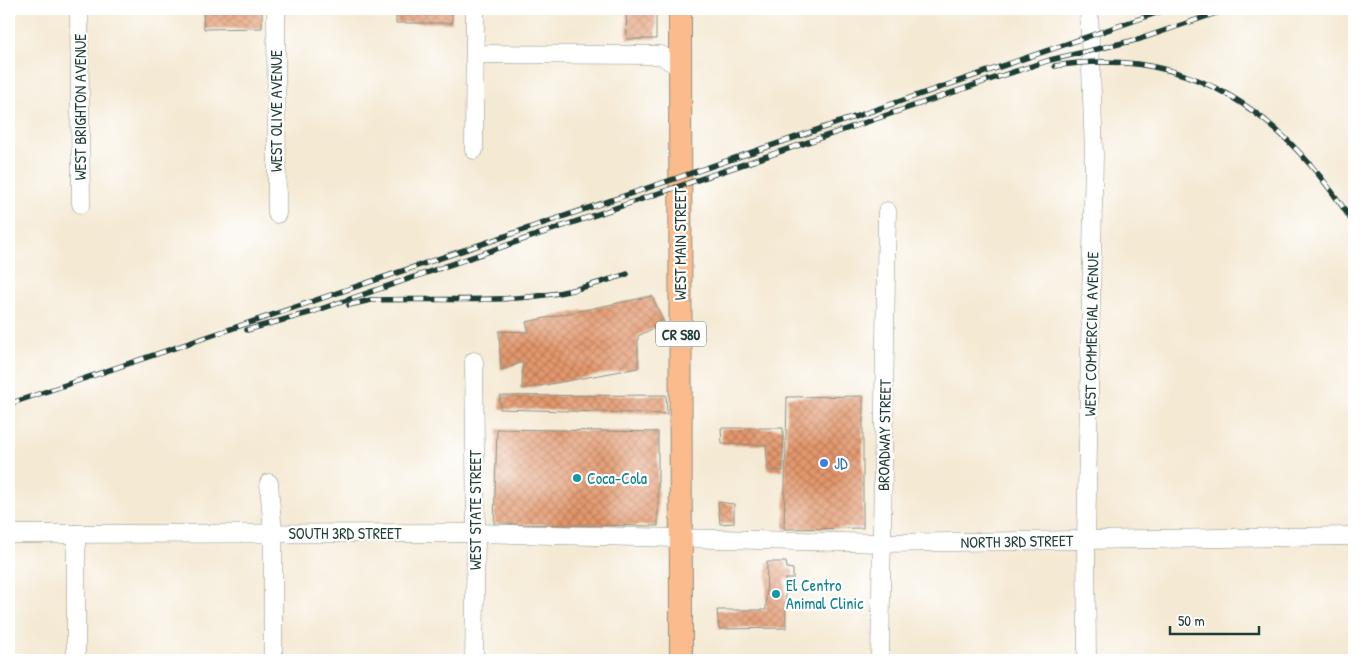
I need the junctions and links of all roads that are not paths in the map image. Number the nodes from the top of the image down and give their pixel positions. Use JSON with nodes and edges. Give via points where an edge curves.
{"nodes":[{"id":1,"x":79,"y":9,"type":"edge"},
{"id":2,"x":276,"y":9,"type":"edge"},
{"id":3,"x":475,"y":9,"type":"edge"},
{"id":4,"x":680,"y":9,"type":"edge"},
{"id":5,"x":1088,"y":9,"type":"edge"},
{"id":6,"x":680,"y":34,"type":"junction"},
{"id":7,"x":474,"y":50,"type":"junction"},
{"id":8,"x":680,"y":68,"type":"junction"},
{"id":9,"x":474,"y":150,"type":"dead end"},
{"id":10,"x":81,"y":204,"type":"dead end"},
{"id":11,"x":887,"y":211,"type":"dead end"},
{"id":12,"x":277,"y":214,"type":"dead end"},
{"id":13,"x":474,"y":361,"type":"dead end"},
{"id":14,"x":269,"y":483,"type":"dead end"},
{"id":15,"x":476,"y":533,"type":"junction"},
{"id":16,"x":9,"y":534,"type":"edge"},
{"id":17,"x":76,"y":534,"type":"junction"},
{"id":18,"x":273,"y":534,"type":"junction"},
{"id":19,"x":1354,"y":536,"type":"edge"},
{"id":20,"x":681,"y":539,"type":"junction"},
{"id":21,"x":1086,"y":541,"type":"junction"},
{"id":22,"x":882,"y":543,"type":"junction"},
{"id":23,"x":76,"y":660,"type":"edge"},
{"id":24,"x":273,"y":660,"type":"edge"},
{"id":25,"x":474,"y":660,"type":"edge"},
{"id":26,"x":681,"y":660,"type":"edge"},
{"id":27,"x":880,"y":660,"type":"edge"},
{"id":28,"x":1087,"y":660,"type":"edge"}],
"edges":[{"from":1,"to":10,"type":"street","name":"WEST BRIGHTON AVENUE"},
{"from":2,"to":12,"type":"street","name":"WEST OLIVE AVENUE"},
{"from":3,"to":7,"type":"street"},
{"from":4,"to":6,"type":"main road","name":"WEST MAIN STREET","number":"CR S80"},
{"from":5,"to":21,"type":"street","name":"WEST COMMERCIAL AVENUE","via":[[1094,156]]},
{"from":6,"to":7,"type":"street","via":[[659,47]]},
{"from":6,"to":8,"type":"main road","name":"WEST MAIN STREET","number":"CR S80"},
{"from":7,"to":8,"type":"street","via":[[661,55]]},
{"from":7,"to":9,"type":"street"},
{"from":8,"to":20,"type":"main road","name":"WEST MAIN STREET","number":"CR S80"},
{"from":11,"to":22,"type":"street","name":"BROADWAY STREET"},
{"from":13,"to":15,"type":"street","name":"WEST STATE STREET"},
{"from":14,"to":18,"type":"street"},
{"from":15,"to":18,"type":"street","name":"SOUTH 3RD STREET"},
{"from":15,"to":20,"type":"street","name":"SOUTH 3RD STREET"},
{"from":15,"to":25,"type":"street","name":"WEST STATE STREET"},
{"from":16,"to":17,"type":"street","name":"SOUTH 3RD STREET"},
{"from":17,"to":18,"type":"street","name":"SOUTH 3RD STREET"},
{"from":17,"to":23,"type":"street"},
{"from":18,"to":24,"type":"street"},
{"from":19,"to":21,"type":"street","name":"NORTH 3RD STREET"},
{"from":20,"to":22,"type":"street","name":"NORTH 3RD STREET"},
{"from":20,"to":26,"type":"main road","name":"WEST MAIN STREET","number":"CR S80"},
{"from":21,"to":22,"type":"street","name":"NORTH 3RD STREET"},
{"from":21,"to":28,"type":"street","name":"WEST COMMERCIAL AVENUE"},
{"from":22,"to":27,"type":"street","name":"BROADWAY STREET"}]}
